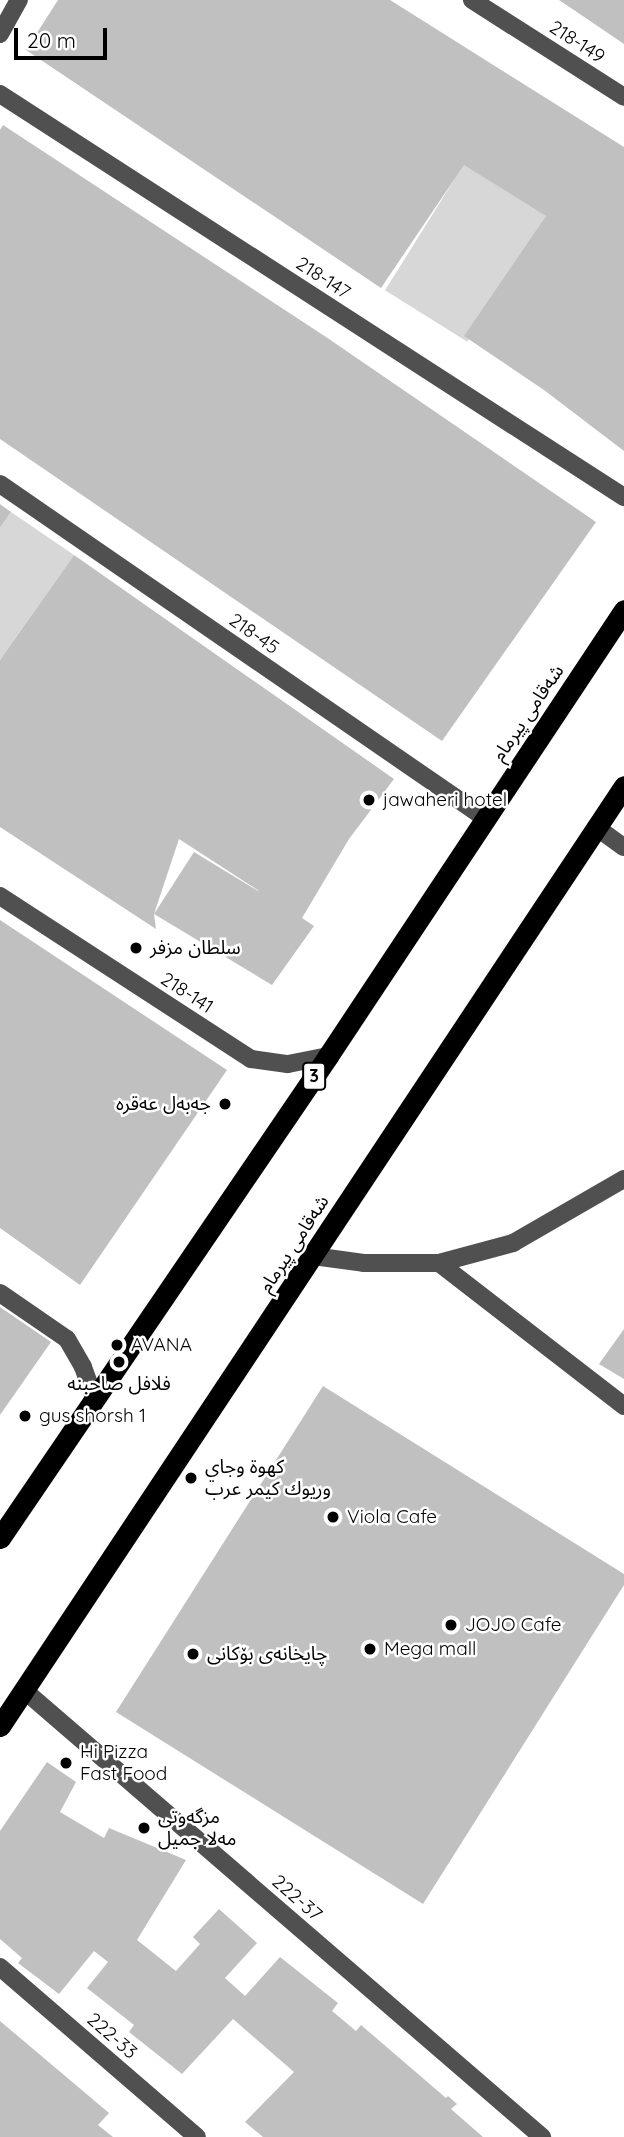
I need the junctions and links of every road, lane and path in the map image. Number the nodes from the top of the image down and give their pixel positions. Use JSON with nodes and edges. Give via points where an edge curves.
{"nodes":[{"id":1,"x":19,"y":0,"type":"edge"},
{"id":2,"x":472,"y":0,"type":"edge"},
{"id":3,"x":0,"y":34,"type":"edge"},
{"id":4,"x":0,"y":94,"type":"edge"},
{"id":5,"x":624,"y":97,"type":"edge"},
{"id":6,"x":0,"y":484,"type":"edge"},
{"id":7,"x":624,"y":497,"type":"edge"},
{"id":8,"x":624,"y":610,"type":"edge"},
{"id":9,"x":624,"y":786,"type":"edge"},
{"id":10,"x":485,"y":818,"type":"junction"},
{"id":11,"x":596,"y":828,"type":"junction"},
{"id":12,"x":624,"y":847,"type":"edge"},
{"id":13,"x":0,"y":896,"type":"edge"},
{"id":14,"x":328,"y":1056,"type":"junction"},
{"id":15,"x":624,"y":1179,"type":"edge"},
{"id":16,"x":313,"y":1256,"type":"junction"},
{"id":17,"x":439,"y":1263,"type":"junction"},
{"id":18,"x":0,"y":1293,"type":"edge"},
{"id":19,"x":95,"y":1400,"type":"junction"},
{"id":20,"x":624,"y":1406,"type":"edge"},
{"id":21,"x":0,"y":1538,"type":"edge"},
{"id":22,"x":24,"y":1691,"type":"junction"},
{"id":23,"x":0,"y":1726,"type":"edge"},
{"id":24,"x":0,"y":1967,"type":"edge"},
{"id":25,"x":197,"y":2137,"type":"edge"},
{"id":26,"x":542,"y":2137,"type":"edge"}],
"edges":[{"from":1,"to":3,"type":"street"},
{"from":2,"to":5,"type":"street","name":"218-149"},
{"from":4,"to":7,"type":"street","name":"218-147"},
{"from":6,"to":10,"type":"street","name":"218-45"},
{"from":8,"to":10,"type":"highway","name":"شەقامی پیرمام","number":"3"},
{"from":9,"to":11,"type":"highway","name":"شەقامی پیرمام"},
{"from":10,"to":14,"type":"highway","name":"شەقامی پیرمام","number":"3"},
{"from":11,"to":12,"type":"street"},
{"from":11,"to":16,"type":"highway","name":"شەقامی پیرمام"},
{"from":13,"to":14,"type":"street","name":"218-141","via":[[251,1059],[288,1064]]},
{"from":14,"to":19,"type":"highway","name":"شەقامی پیرمام","number":"3"},
{"from":15,"to":17,"type":"street","via":[[513,1243]]},
{"from":16,"to":17,"type":"street","via":[[364,1263]]},
{"from":16,"to":22,"type":"highway","name":"شەقامی پیرمام"},
{"from":17,"to":20,"type":"street"},
{"from":18,"to":19,"type":"street","via":[[67,1339]]},
{"from":19,"to":21,"type":"highway","name":"شەقامی پیرمام","number":"3"},
{"from":22,"to":23,"type":"highway","name":"شەقامی پیرمام"},
{"from":22,"to":26,"type":"street","name":"222-37"},
{"from":24,"to":25,"type":"street","name":"222-33"}]}
